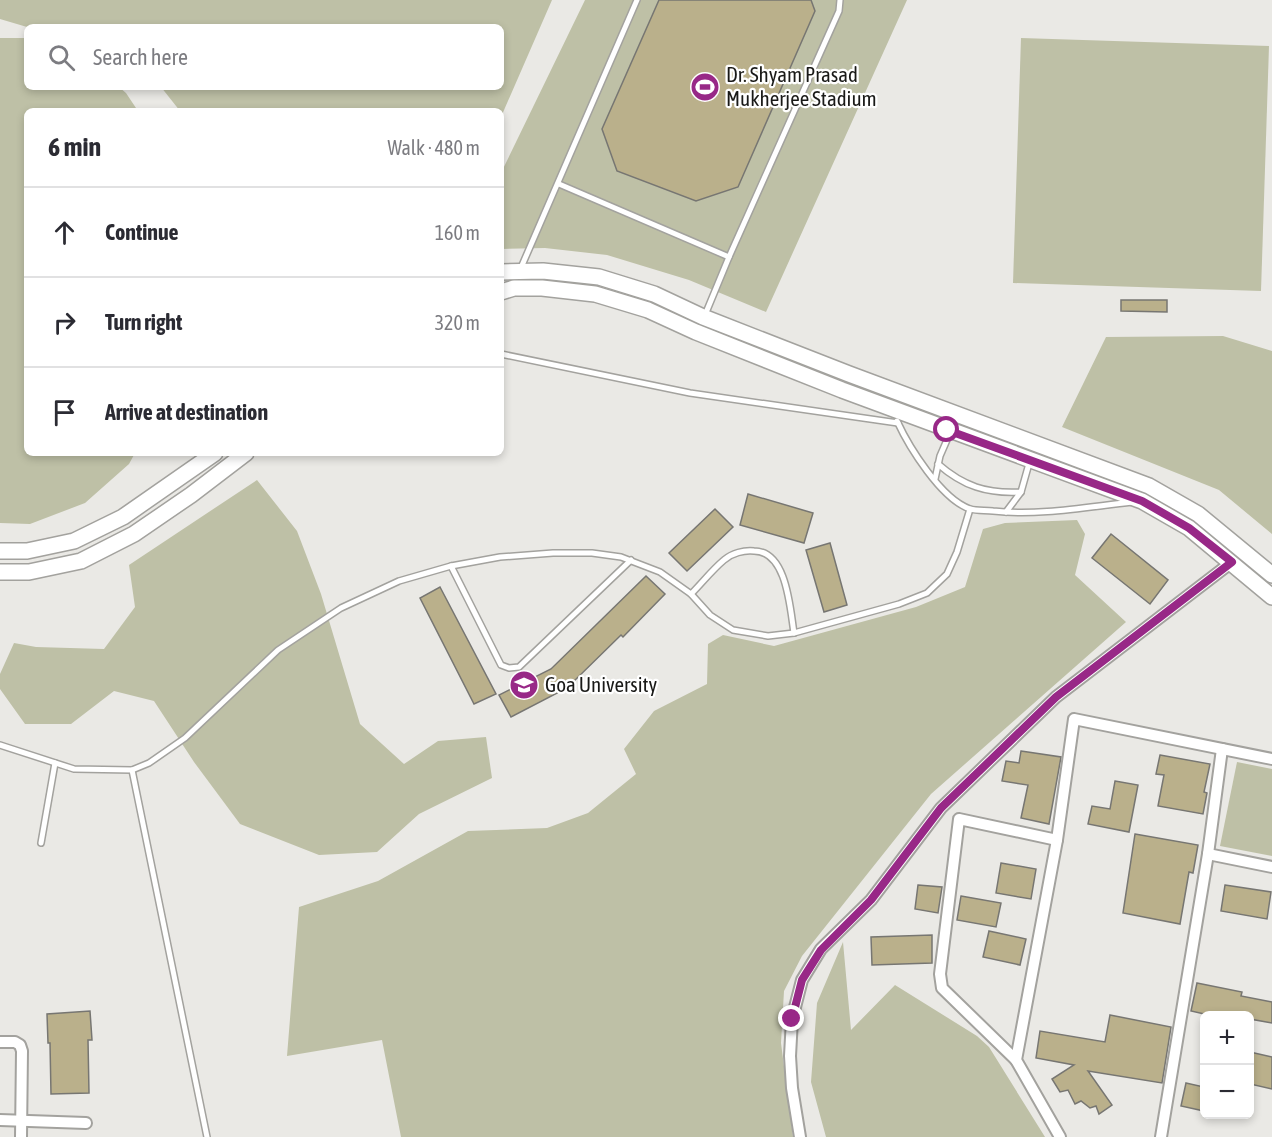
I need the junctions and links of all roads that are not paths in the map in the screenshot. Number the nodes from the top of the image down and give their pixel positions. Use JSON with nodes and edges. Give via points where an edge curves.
{"nodes":[{"id":1,"x":637,"y":0,"type":"edge"},
{"id":2,"x":840,"y":0,"type":"edge"},
{"id":3,"x":559,"y":184,"type":"junction"},
{"id":4,"x":729,"y":257,"type":"junction"},
{"id":5,"x":520,"y":271,"type":"junction"},
{"id":6,"x":504,"y":272,"type":"edge"},
{"id":7,"x":504,"y":291,"type":"edge"},
{"id":8,"x":711,"y":320,"type":"junction"},
{"id":9,"x":712,"y":338,"type":"junction"},
{"id":10,"x":504,"y":355,"type":"edge"},
{"id":11,"x":895,"y":416,"type":"junction"},
{"id":12,"x":951,"y":431,"type":"junction"},
{"id":13,"x":1035,"y":444,"type":"junction"},
{"id":14,"x":211,"y":456,"type":"edge"},
{"id":15,"x":242,"y":456,"type":"edge"},
{"id":16,"x":1030,"y":460,"type":"junction"},
{"id":17,"x":938,"y":464,"type":"junction"},
{"id":18,"x":935,"y":479,"type":"junction"},
{"id":19,"x":1021,"y":492,"type":"junction"},
{"id":20,"x":1142,"y":501,"type":"junction"},
{"id":21,"x":970,"y":508,"type":"junction"},
{"id":22,"x":1006,"y":512,"type":"junction"},
{"id":23,"x":0,"y":551,"type":"edge"},
{"id":24,"x":631,"y":560,"type":"junction"},
{"id":25,"x":1232,"y":562,"type":"junction"},
{"id":26,"x":451,"y":566,"type":"junction"},
{"id":27,"x":0,"y":572,"type":"edge"},
{"id":28,"x":1272,"y":575,"type":"edge"},
{"id":29,"x":691,"y":594,"type":"junction"},
{"id":30,"x":1272,"y":597,"type":"edge"},
{"id":31,"x":794,"y":633,"type":"junction"},
{"id":32,"x":0,"y":745,"type":"edge"},
{"id":33,"x":1222,"y":750,"type":"junction"},
{"id":34,"x":1272,"y":759,"type":"edge"},
{"id":35,"x":55,"y":763,"type":"junction"},
{"id":36,"x":132,"y":770,"type":"junction"},
{"id":37,"x":1058,"y":840,"type":"junction"},
{"id":38,"x":41,"y":843,"type":"dead end"},
{"id":39,"x":1208,"y":854,"type":"junction"},
{"id":40,"x":1272,"y":867,"type":"edge"},
{"id":41,"x":0,"y":1042,"type":"edge"},
{"id":42,"x":1016,"y":1060,"type":"junction"},
{"id":43,"x":0,"y":1120,"type":"edge"},
{"id":44,"x":21,"y":1120,"type":"junction"},
{"id":45,"x":86,"y":1123,"type":"dead end"},
{"id":46,"x":21,"y":1137,"type":"edge"},
{"id":47,"x":207,"y":1137,"type":"edge"},
{"id":48,"x":800,"y":1137,"type":"edge"},
{"id":49,"x":1060,"y":1137,"type":"edge"},
{"id":50,"x":1161,"y":1137,"type":"edge"}],
"edges":[{"from":1,"to":3,"type":"lane"},
{"from":2,"to":4,"type":"lane","via":[[839,11]]},
{"from":3,"to":4,"type":"lane"},
{"from":3,"to":5,"type":"lane"},
{"from":4,"to":8,"type":"lane"},
{"from":5,"to":6,"type":"main road"},
{"from":5,"to":8,"type":"main road","via":[[598,277],[654,294]]},
{"from":7,"to":9,"type":"main road","via":[[542,288],[595,294],[648,310]]},
{"from":8,"to":9,"type":"main road"},
{"from":8,"to":13,"type":"main road"},
{"from":9,"to":11,"type":"main road"},
{"from":10,"to":11,"type":"lane","via":[[690,393]]},
{"from":11,"to":12,"type":"main road"},
{"from":11,"to":18,"type":"lane"},
{"from":12,"to":16,"type":"main road"},
{"from":12,"to":17,"type":"lane"},
{"from":13,"to":16,"type":"street"},
{"from":13,"to":28,"type":"main road","via":[[1149,486],[1198,514]]},
{"from":14,"to":23,"type":"main road","via":[[123,517],[74,541],[27,552]]},
{"from":15,"to":27,"type":"main road","via":[[134,534],[81,561],[29,572]]},
{"from":16,"to":19,"type":"lane"},
{"from":16,"to":20,"type":"main road"},
{"from":17,"to":18,"type":"lane"},
{"from":17,"to":19,"type":"lane","via":[[969,485]]},
{"from":18,"to":21,"type":"lane","via":[[951,497]]},
{"from":19,"to":22,"type":"lane"},
{"from":20,"to":22,"type":"lane","via":[[1020,514]]},
{"from":20,"to":25,"type":"main road","via":[[1189,528]]},
{"from":21,"to":22,"type":"lane"},
{"from":21,"to":31,"type":"lane","via":[[947,574],[927,593]]},
{"from":24,"to":26,"type":"lane","via":[[592,553],[553,553]]},
{"from":24,"to":26,"type":"lane","via":[[519,667],[509,668],[501,665]]},
{"from":24,"to":29,"type":"lane","via":[[660,572]]},
{"from":25,"to":30,"type":"main road"},
{"from":25,"to":48,"type":"street","via":[[1056,697],[941,808],[871,900],[821,950],[802,980],[792,1019],[790,1066]]},
{"from":26,"to":36,"type":"lane","via":[[399,581],[341,608],[278,650],[185,738]]},
{"from":29,"to":31,"type":"lane","via":[[710,615],[733,630],[768,636]]},
{"from":29,"to":31,"type":"lane","via":[[725,559],[744,550],[761,551],[777,561]]},
{"from":32,"to":35,"type":"lane"},
{"from":33,"to":34,"type":"street"},
{"from":33,"to":37,"type":"street","via":[[1074,719]]},
{"from":33,"to":39,"type":"street"},
{"from":35,"to":36,"type":"lane","via":[[74,769]]},
{"from":35,"to":38,"type":"lane"},
{"from":36,"to":47,"type":"lane"},
{"from":37,"to":42,"type":"street"},
{"from":37,"to":42,"type":"street","via":[[959,819],[940,974],[942,988]]},
{"from":39,"to":40,"type":"street"},
{"from":39,"to":50,"type":"street"},
{"from":41,"to":44,"type":"street","via":[[15,1042],[22,1051]]},
{"from":42,"to":49,"type":"street"},
{"from":43,"to":44,"type":"street"},
{"from":44,"to":45,"type":"street"},
{"from":44,"to":46,"type":"street"}]}
